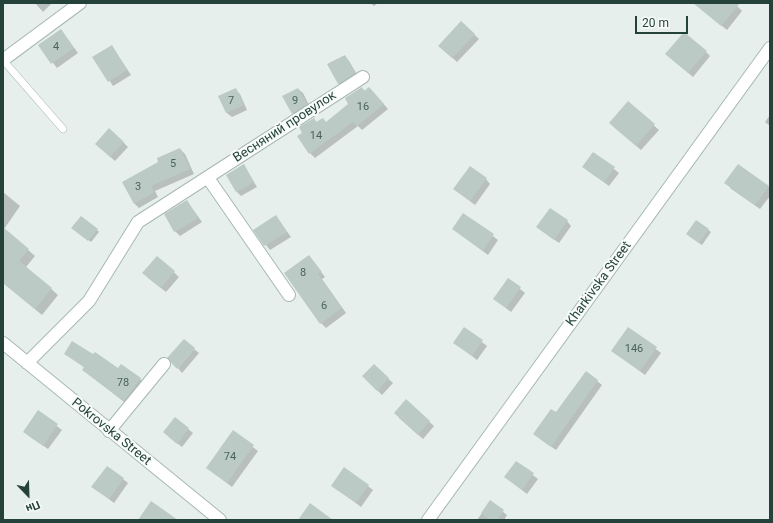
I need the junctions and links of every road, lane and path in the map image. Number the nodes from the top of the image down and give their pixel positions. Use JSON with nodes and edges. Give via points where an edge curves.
{"nodes":[{"id":1,"x":80,"y":3,"type":"edge"},
{"id":2,"x":770,"y":48,"type":"edge"},
{"id":3,"x":3,"y":60,"type":"edge"},
{"id":4,"x":363,"y":77,"type":"dead end"},
{"id":5,"x":63,"y":129,"type":"dead end"},
{"id":6,"x":208,"y":178,"type":"junction"},
{"id":7,"x":289,"y":295,"type":"dead end"},
{"id":8,"x":3,"y":344,"type":"edge"},
{"id":9,"x":27,"y":363,"type":"junction"},
{"id":10,"x":164,"y":364,"type":"dead end"},
{"id":11,"x":109,"y":431,"type":"junction"},
{"id":12,"x":220,"y":520,"type":"edge"},
{"id":13,"x":428,"y":520,"type":"edge"}],
"edges":[{"from":1,"to":3,"type":"street"},
{"from":2,"to":13,"type":"street","name":"Kharkivska Street"},
{"from":3,"to":5,"type":"lane"},
{"from":4,"to":6,"type":"street","name":"Весняний провулок"},
{"from":6,"to":7,"type":"street"},
{"from":6,"to":9,"type":"street","name":"Весняний провулок","via":[[138,222],[89,301]]},
{"from":8,"to":9,"type":"street","name":"Pokrovska Street"},
{"from":9,"to":11,"type":"street","name":"Pokrovska Street"},
{"from":10,"to":11,"type":"street"},
{"from":11,"to":12,"type":"street","name":"Pokrovska Street"}]}
